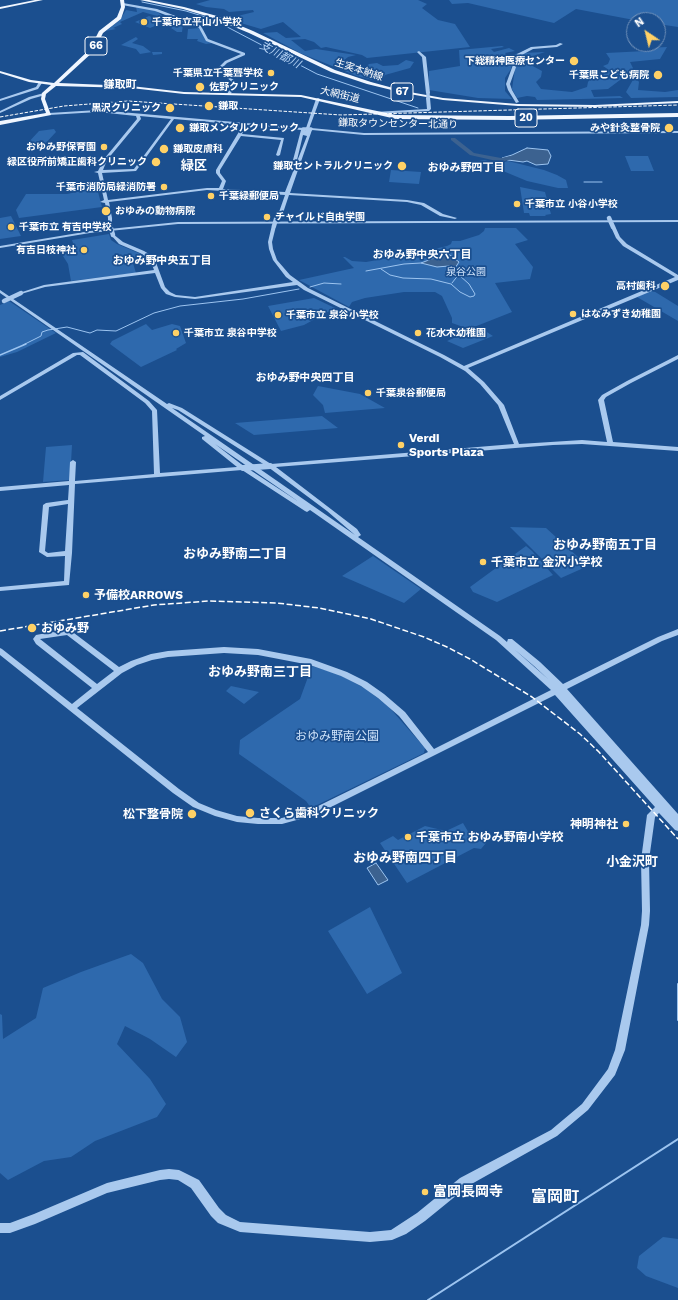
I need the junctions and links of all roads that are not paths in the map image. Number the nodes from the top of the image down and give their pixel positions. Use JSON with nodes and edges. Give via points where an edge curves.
{"nodes":[{"id":1,"x":22,"y":0,"type":"edge"},
{"id":2,"x":28,"y":0,"type":"edge"},
{"id":3,"x":34,"y":0,"type":"edge"},
{"id":4,"x":41,"y":0,"type":"edge"},
{"id":5,"x":142,"y":0,"type":"edge"},
{"id":6,"x":151,"y":0,"type":"edge"},
{"id":7,"x":123,"y":2,"type":"edge"},
{"id":8,"x":0,"y":5,"type":"edge"},
{"id":9,"x":560,"y":44,"type":"dead end"},
{"id":10,"x":419,"y":52,"type":"dead end"},
{"id":11,"x":0,"y":72,"type":"edge"},
{"id":12,"x":40,"y":82,"type":"junction"},
{"id":13,"x":54,"y":84,"type":"junction"},
{"id":14,"x":44,"y":94,"type":"junction"},
{"id":15,"x":229,"y":94,"type":"junction"},
{"id":16,"x":318,"y":99,"type":"junction"},
{"id":17,"x":0,"y":100,"type":"edge"},
{"id":18,"x":678,"y":101,"type":"edge"},
{"id":19,"x":517,"y":102,"type":"dead end"},
{"id":20,"x":0,"y":112,"type":"edge"},
{"id":21,"x":375,"y":113,"type":"junction"},
{"id":22,"x":49,"y":114,"type":"junction"},
{"id":23,"x":678,"y":115,"type":"edge"},
{"id":24,"x":138,"y":116,"type":"junction"},
{"id":25,"x":173,"y":119,"type":"junction"},
{"id":26,"x":0,"y":123,"type":"edge"},
{"id":27,"x":246,"y":125,"type":"junction"},
{"id":28,"x":303,"y":130,"type":"junction"},
{"id":29,"x":311,"y":130,"type":"junction"},
{"id":30,"x":678,"y":132,"type":"edge"},
{"id":31,"x":240,"y":135,"type":"junction"},
{"id":32,"x":302,"y":142,"type":"junction"},
{"id":33,"x":297,"y":152,"type":"junction"},
{"id":34,"x":278,"y":155,"type":"dead end"},
{"id":35,"x":300,"y":158,"type":"junction"},
{"id":36,"x":98,"y":172,"type":"junction"},
{"id":37,"x":220,"y":190,"type":"junction"},
{"id":38,"x":284,"y":194,"type":"junction"},
{"id":39,"x":104,"y":202,"type":"junction"},
{"id":40,"x":609,"y":218,"type":"dead end"},
{"id":41,"x":276,"y":219,"type":"junction"},
{"id":42,"x":556,"y":219,"type":"dead end"},
{"id":43,"x":374,"y":222,"type":"junction"},
{"id":44,"x":678,"y":222,"type":"edge"},
{"id":45,"x":166,"y":224,"type":"junction"},
{"id":46,"x":385,"y":224,"type":"junction"},
{"id":47,"x":274,"y":226,"type":"junction"},
{"id":48,"x":152,"y":227,"type":"junction"},
{"id":49,"x":0,"y":248,"type":"edge"},
{"id":50,"x":157,"y":271,"type":"junction"},
{"id":51,"x":678,"y":277,"type":"edge"},
{"id":52,"x":296,"y":282,"type":"junction"},
{"id":53,"x":0,"y":287,"type":"edge"},
{"id":54,"x":0,"y":291,"type":"edge"},
{"id":55,"x":2,"y":302,"type":"edge"},
{"id":56,"x":57,"y":329,"type":"junction"},
{"id":57,"x":678,"y":357,"type":"edge"},
{"id":58,"x":464,"y":368,"type":"junction"},
{"id":59,"x":0,"y":398,"type":"edge"},
{"id":60,"x":156,"y":399,"type":"junction"},
{"id":61,"x":169,"y":405,"type":"junction"},
{"id":62,"x":610,"y":444,"type":"junction"},
{"id":63,"x":517,"y":445,"type":"junction"},
{"id":64,"x":678,"y":449,"type":"edge"},
{"id":65,"x":73,"y":462,"type":"dead end"},
{"id":66,"x":270,"y":466,"type":"junction"},
{"id":67,"x":243,"y":468,"type":"junction"},
{"id":68,"x":157,"y":476,"type":"junction"},
{"id":69,"x":72,"y":483,"type":"junction"},
{"id":70,"x":0,"y":489,"type":"edge"},
{"id":71,"x":71,"y":502,"type":"junction"},
{"id":72,"x":357,"y":537,"type":"junction"},
{"id":73,"x":69,"y":553,"type":"junction"},
{"id":74,"x":0,"y":590,"type":"edge"},
{"id":75,"x":678,"y":632,"type":"edge"},
{"id":76,"x":0,"y":651,"type":"edge"},
{"id":77,"x":119,"y":671,"type":"junction"},
{"id":78,"x":97,"y":688,"type":"junction"},
{"id":79,"x":559,"y":690,"type":"junction"},
{"id":80,"x":72,"y":708,"type":"junction"},
{"id":81,"x":433,"y":753,"type":"junction"},
{"id":82,"x":662,"y":806,"type":"junction"},
{"id":83,"x":678,"y":820,"type":"edge"},
{"id":84,"x":678,"y":828,"type":"edge"},
{"id":85,"x":0,"y":1228,"type":"edge"}],
"edges":[{"from":1,"to":8,"type":"main road"},
{"from":2,"to":8,"type":"main road"},
{"from":3,"to":8,"type":"main road"},
{"from":4,"to":8,"type":"main road"},
{"from":5,"to":18,"type":"main road","name":"生実本納線","number":"67","via":[[172,5],[210,16],[251,32],[333,71],[404,92],[443,99],[518,105],[595,106]]},
{"from":6,"to":18,"type":"main road","name":"生実本納線","number":"67","via":[[210,14],[254,31],[334,70],[413,92],[459,99],[529,104]]},
{"from":7,"to":13,"type":"main road","number":"66","via":[[119,18],[101,32],[92,50]]},
{"from":7,"to":15,"type":"street","via":[[196,24],[208,40],[245,53],[221,67],[222,72],[234,83]]},
{"from":9,"to":19,"type":"street","via":[[532,48],[518,55],[508,84]]},
{"from":10,"to":21,"type":"street","bridge":true,"via":[[424,57],[429,109]]},
{"from":11,"to":12,"type":"main road","name":"大網街道","number":"20"},
{"from":12,"to":13,"type":"main road","name":"大網街道","number":"20"},
{"from":12,"to":17,"type":"street","via":[[37,88]]},
{"from":13,"to":14,"type":"main road","number":"66"},
{"from":13,"to":15,"type":"main road","name":"大網街道","number":"20"},
{"from":14,"to":20,"type":"street"},
{"from":14,"to":22,"type":"main road"},
{"from":15,"to":16,"type":"main road","name":"大網街道","number":"20","via":[[301,96]]},
{"from":16,"to":21,"type":"main road","name":"大網街道","number":"20"},
{"from":16,"to":32,"type":"street"},
{"from":21,"to":23,"type":"main road","name":"大網街道","number":"20","via":[[391,117],[417,118]]},
{"from":22,"to":24,"type":"street","via":[[71,112]]},
{"from":22,"to":26,"type":"main road"},
{"from":24,"to":25,"type":"street"},
{"from":24,"to":36,"type":"street","via":[[101,160]]},
{"from":25,"to":27,"type":"street"},
{"from":25,"to":36,"type":"street","via":[[135,170]]},
{"from":27,"to":28,"type":"street"},
{"from":27,"to":31,"type":"street"},
{"from":28,"to":29,"type":"street","bridge":true},
{"from":28,"to":33,"type":"street"},
{"from":29,"to":30,"type":"street","name":"鎌取タウンセンター北通り","via":[[364,134]]},
{"from":29,"to":35,"type":"street"},
{"from":31,"to":34,"type":"street","via":[[283,139]]},
{"from":31,"to":37,"type":"street","via":[[218,170],[224,181]]},
{"from":32,"to":33,"type":"street"},
{"from":32,"to":35,"type":"street"},
{"from":33,"to":38,"type":"street"},
{"from":35,"to":38,"type":"street"},
{"from":36,"to":39,"type":"street"},
{"from":37,"to":38,"type":"street"},
{"from":37,"to":39,"type":"street","via":[[189,190]]},
{"from":38,"to":41,"type":"street","via":[[280,216]]},
{"from":38,"to":42,"type":"street","via":[[407,201],[419,203],[442,215],[455,218]]},
{"from":39,"to":50,"type":"street","bridge":true,"via":[[106,218],[113,234],[121,243],[152,258]]},
{"from":40,"to":51,"type":"street","bridge":true,"via":[[618,238],[625,245]]},
{"from":41,"to":43,"type":"street"},
{"from":41,"to":45,"type":"street"},
{"from":41,"to":47,"type":"street","bridge":true},
{"from":43,"to":44,"type":"street"},
{"from":43,"to":45,"type":"street"},
{"from":44,"to":46,"type":"street"},
{"from":45,"to":49,"type":"street","via":[[112,229]]},
{"from":46,"to":47,"type":"street"},
{"from":46,"to":48,"type":"street","via":[[223,224]]},
{"from":47,"to":48,"type":"street"},
{"from":47,"to":52,"type":"street","via":[[270,242],[272,254],[284,273]]},
{"from":48,"to":49,"type":"street","via":[[107,231]]},
{"from":50,"to":52,"type":"street","via":[[165,291],[189,298]]},
{"from":50,"to":55,"type":"street","bridge":true,"via":[[44,286]]},
{"from":51,"to":58,"type":"street"},
{"from":52,"to":58,"type":"street"},
{"from":53,"to":56,"type":"street"},
{"from":54,"to":56,"type":"street"},
{"from":56,"to":60,"type":"street"},
{"from":56,"to":61,"type":"street"},
{"from":57,"to":62,"type":"street","via":[[604,396],[601,400]]},
{"from":58,"to":63,"type":"street","via":[[482,383],[501,405]]},
{"from":59,"to":68,"type":"street","via":[[81,353],[147,402],[155,411]]},
{"from":60,"to":67,"type":"street"},
{"from":60,"to":72,"type":"street"},
{"from":61,"to":66,"type":"street","via":[[180,409]]},
{"from":61,"to":72,"type":"street"},
{"from":62,"to":63,"type":"street","via":[[569,442]]},
{"from":62,"to":64,"type":"street"},
{"from":63,"to":66,"type":"street"},
{"from":65,"to":69,"type":"street"},
{"from":66,"to":67,"type":"street","bridge":true},
{"from":66,"to":72,"type":"street","via":[[355,531]]},
{"from":67,"to":68,"type":"street"},
{"from":67,"to":72,"type":"street","via":[[350,537]]},
{"from":68,"to":69,"type":"street"},
{"from":69,"to":70,"type":"street"},
{"from":69,"to":71,"type":"street"},
{"from":71,"to":73,"type":"street"},
{"from":71,"to":73,"type":"street","via":[[46,505],[42,552],[46,555]]},
{"from":72,"to":79,"type":"street","via":[[498,638]]},
{"from":73,"to":74,"type":"street","via":[[67,582]]},
{"from":75,"to":79,"type":"street"},
{"from":76,"to":80,"type":"street"},
{"from":77,"to":78,"type":"street"},
{"from":77,"to":78,"type":"street","via":[[68,632],[36,639]]},
{"from":77,"to":81,"type":"street","via":[[151,657],[224,650],[258,652],[311,662],[344,674],[377,693],[402,714]]},
{"from":78,"to":80,"type":"street"},
{"from":79,"to":81,"type":"street"},
{"from":79,"to":82,"type":"street"},
{"from":80,"to":81,"type":"street","via":[[191,802],[237,819],[282,821],[306,815]]},
{"from":82,"to":83,"type":"street"},
{"from":82,"to":84,"type":"street"},
{"from":82,"to":85,"type":"street","via":[[651,815],[645,860],[644,925],[620,1050],[612,1072],[585,1107],[554,1133],[464,1182],[402,1230],[392,1235],[370,1237],[240,1227],[222,1219],[195,1184],[178,1175],[169,1174],[107,1188],[35,1219],[10,1228]]}]}
